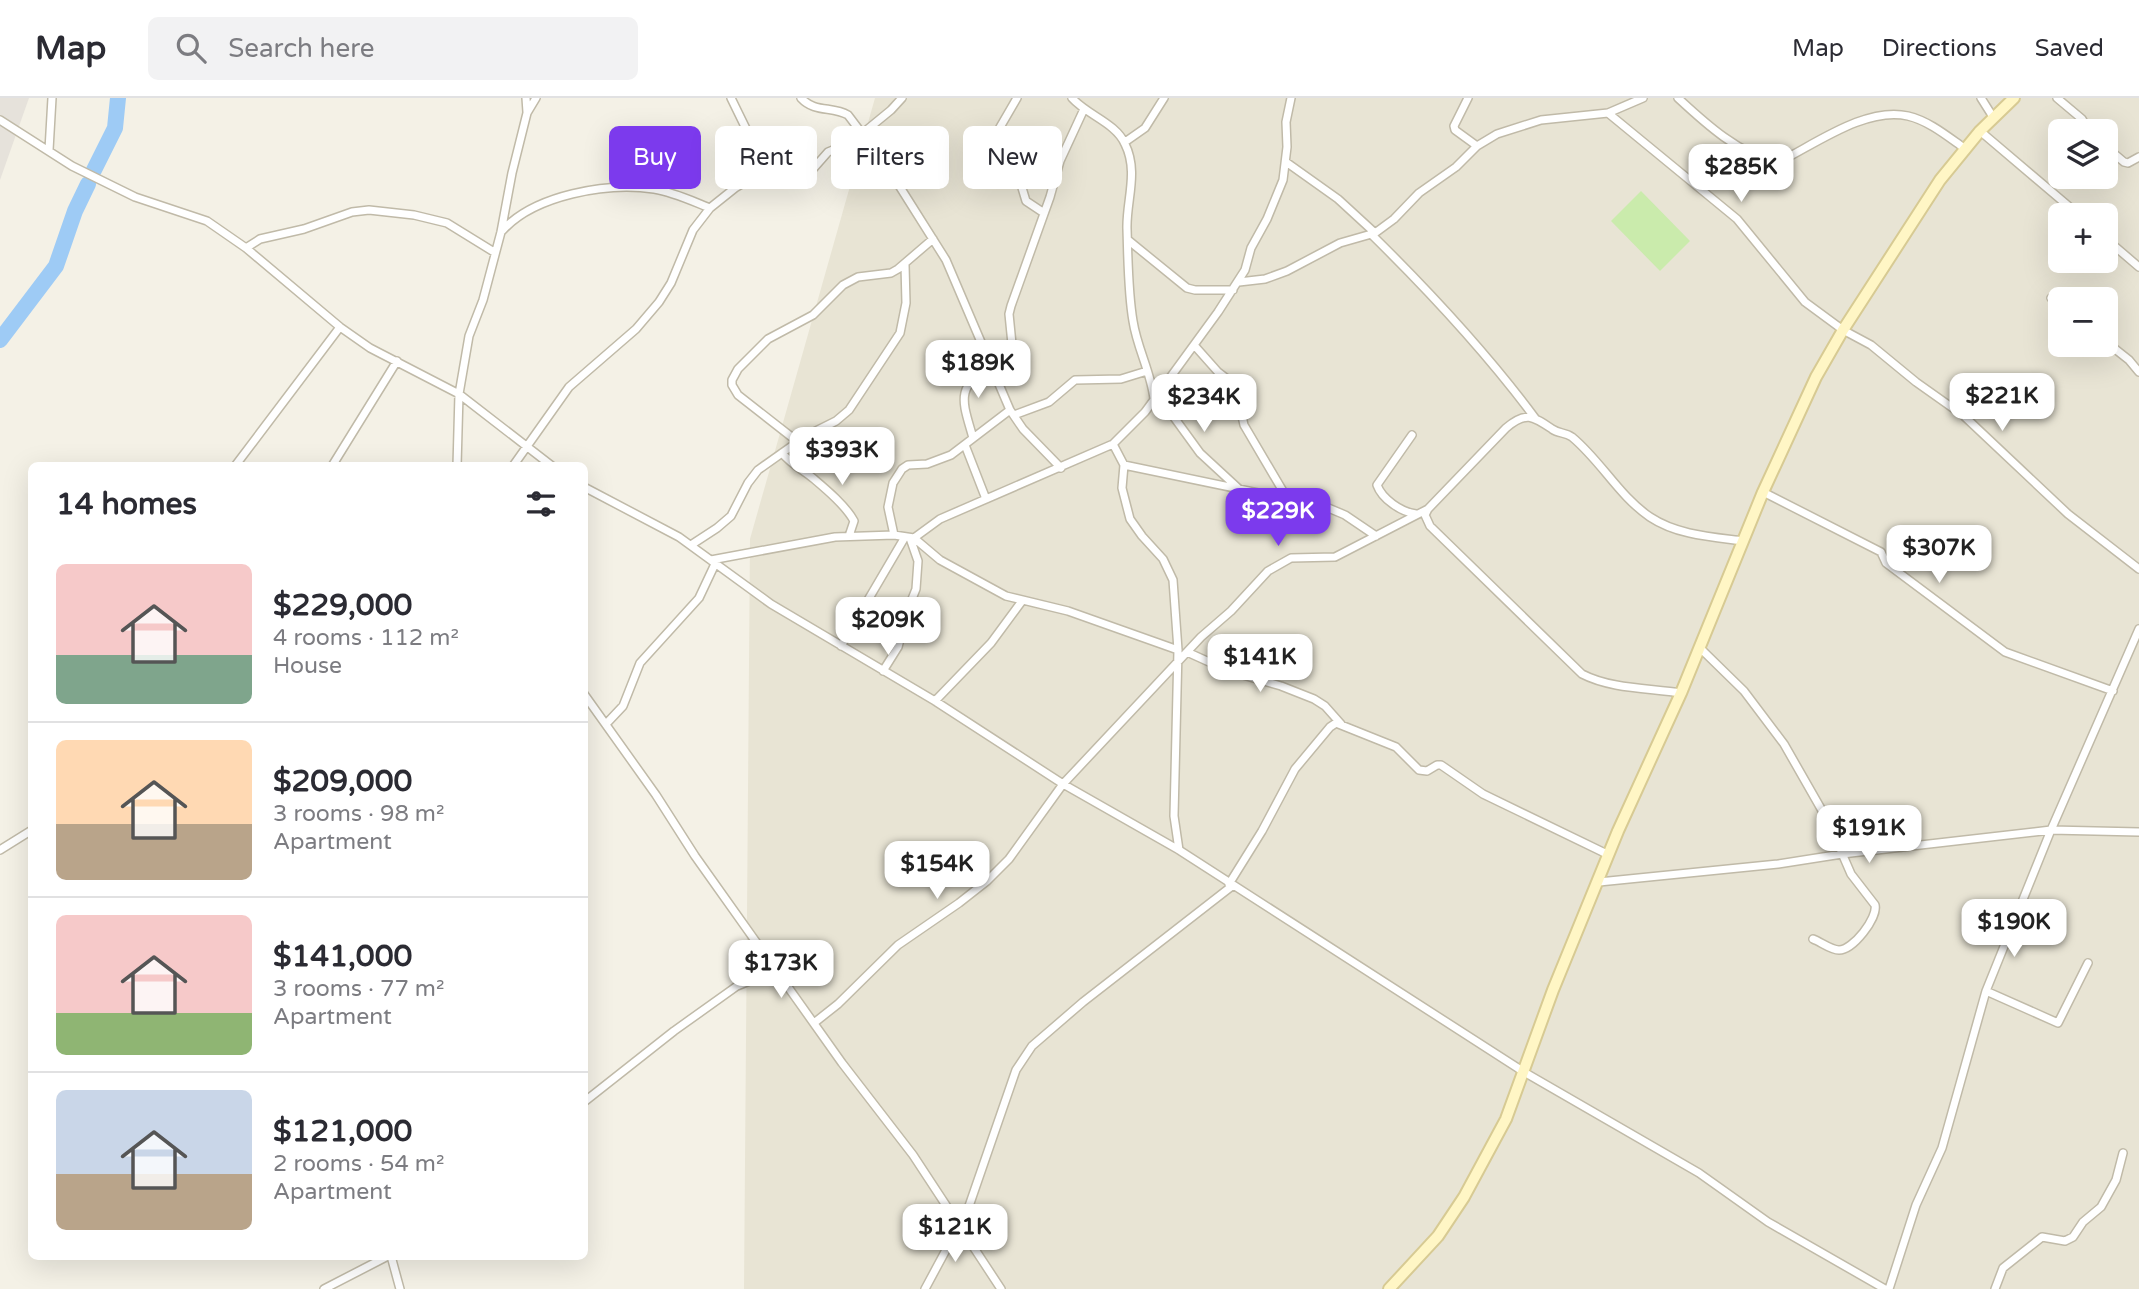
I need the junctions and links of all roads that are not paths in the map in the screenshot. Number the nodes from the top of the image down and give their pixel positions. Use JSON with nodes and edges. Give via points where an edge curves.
{"nodes":[{"id":1,"x":52,"y":98,"type":"edge"},
{"id":2,"x":526,"y":98,"type":"edge"},
{"id":3,"x":536,"y":98,"type":"edge"},
{"id":4,"x":731,"y":98,"type":"edge"},
{"id":5,"x":802,"y":98,"type":"edge"},
{"id":6,"x":902,"y":98,"type":"edge"},
{"id":7,"x":1017,"y":98,"type":"edge"},
{"id":8,"x":1072,"y":98,"type":"edge"},
{"id":9,"x":1164,"y":98,"type":"edge"},
{"id":10,"x":1291,"y":98,"type":"edge"},
{"id":11,"x":1468,"y":98,"type":"edge"},
{"id":12,"x":1643,"y":98,"type":"edge"},
{"id":13,"x":1678,"y":98,"type":"edge"},
{"id":14,"x":1981,"y":98,"type":"edge"},
{"id":15,"x":2014,"y":98,"type":"edge"},
{"id":16,"x":2057,"y":98,"type":"edge"},
{"id":17,"x":1084,"y":109,"type":"junction"},
{"id":18,"x":527,"y":113,"type":"junction"},
{"id":19,"x":1608,"y":113,"type":"junction"},
{"id":20,"x":1993,"y":117,"type":"junction"},
{"id":21,"x":2082,"y":119,"type":"edge"},
{"id":22,"x":0,"y":120,"type":"edge"},
{"id":23,"x":745,"y":126,"type":"edge"},
{"id":24,"x":857,"y":126,"type":"edge"},
{"id":25,"x":872,"y":126,"type":"edge"},
{"id":26,"x":1980,"y":131,"type":"junction"},
{"id":27,"x":1125,"y":142,"type":"junction"},
{"id":28,"x":1477,"y":146,"type":"junction"},
{"id":29,"x":1964,"y":148,"type":"junction"},
{"id":30,"x":49,"y":150,"type":"junction"},
{"id":31,"x":831,"y":151,"type":"edge"},
{"id":32,"x":2118,"y":157,"type":"edge"},
{"id":33,"x":2139,"y":157,"type":"edge"},
{"id":34,"x":1286,"y":162,"type":"junction"},
{"id":35,"x":817,"y":164,"type":"edge"},
{"id":36,"x":734,"y":189,"type":"edge"},
{"id":37,"x":900,"y":189,"type":"edge"},
{"id":38,"x":2065,"y":203,"type":"edge"},
{"id":39,"x":710,"y":208,"type":"junction"},
{"id":40,"x":1044,"y":213,"type":"junction"},
{"id":41,"x":501,"y":232,"type":"junction"},
{"id":42,"x":1373,"y":233,"type":"junction"},
{"id":43,"x":933,"y":239,"type":"junction"},
{"id":44,"x":1128,"y":240,"type":"junction"},
{"id":45,"x":246,"y":248,"type":"junction"},
{"id":46,"x":2118,"y":249,"type":"edge"},
{"id":47,"x":494,"y":252,"type":"junction"},
{"id":48,"x":905,"y":265,"type":"junction"},
{"id":49,"x":2139,"y":267,"type":"edge"},
{"id":50,"x":1239,"y":282,"type":"junction"},
{"id":51,"x":1233,"y":290,"type":"junction"},
{"id":52,"x":340,"y":327,"type":"junction"},
{"id":53,"x":1843,"y":330,"type":"junction"},
{"id":54,"x":1194,"y":345,"type":"junction"},
{"id":55,"x":2118,"y":351,"type":"edge"},
{"id":56,"x":397,"y":361,"type":"junction"},
{"id":57,"x":991,"y":363,"type":"junction"},
{"id":58,"x":1147,"y":371,"type":"junction"},
{"id":59,"x":2139,"y":372,"type":"edge"},
{"id":60,"x":459,"y":394,"type":"junction"},
{"id":61,"x":1154,"y":399,"type":"junction"},
{"id":62,"x":1012,"y":413,"type":"junction"},
{"id":63,"x":1535,"y":418,"type":"junction"},
{"id":64,"x":1412,"y":435,"type":"dead end"},
{"id":65,"x":973,"y":438,"type":"junction"},
{"id":66,"x":798,"y":442,"type":"junction"},
{"id":67,"x":1113,"y":444,"type":"junction"},
{"id":68,"x":965,"y":445,"type":"junction"},
{"id":69,"x":526,"y":448,"type":"junction"},
{"id":70,"x":782,"y":453,"type":"junction"},
{"id":71,"x":238,"y":462,"type":"edge"},
{"id":72,"x":334,"y":462,"type":"edge"},
{"id":73,"x":457,"y":462,"type":"edge"},
{"id":74,"x":516,"y":462,"type":"edge"},
{"id":75,"x":546,"y":462,"type":"edge"},
{"id":76,"x":1124,"y":465,"type":"junction"},
{"id":77,"x":1061,"y":468,"type":"junction"},
{"id":78,"x":588,"y":489,"type":"edge"},
{"id":79,"x":1239,"y":489,"type":"junction"},
{"id":80,"x":1763,"y":492,"type":"junction"},
{"id":81,"x":1287,"y":498,"type":"junction"},
{"id":82,"x":986,"y":499,"type":"junction"},
{"id":83,"x":1428,"y":509,"type":"junction"},
{"id":84,"x":1418,"y":514,"type":"junction"},
{"id":85,"x":894,"y":535,"type":"junction"},
{"id":86,"x":849,"y":536,"type":"junction"},
{"id":87,"x":1376,"y":536,"type":"junction"},
{"id":88,"x":910,"y":538,"type":"junction"},
{"id":89,"x":1743,"y":541,"type":"junction"},
{"id":90,"x":691,"y":544,"type":"junction"},
{"id":91,"x":713,"y":562,"type":"junction"},
{"id":92,"x":2139,"y":569,"type":"edge"},
{"id":93,"x":1022,"y":601,"type":"junction"},
{"id":94,"x":2139,"y":629,"type":"edge"},
{"id":95,"x":841,"y":646,"type":"junction"},
{"id":96,"x":1700,"y":648,"type":"junction"},
{"id":97,"x":1178,"y":650,"type":"junction"},
{"id":98,"x":1187,"y":652,"type":"junction"},
{"id":99,"x":1178,"y":664,"type":"junction"},
{"id":100,"x":883,"y":671,"type":"junction"},
{"id":101,"x":2113,"y":691,"type":"junction"},
{"id":102,"x":1681,"y":693,"type":"junction"},
{"id":103,"x":588,"y":699,"type":"edge"},
{"id":104,"x":935,"y":701,"type":"junction"},
{"id":105,"x":606,"y":724,"type":"junction"},
{"id":106,"x":1341,"y":724,"type":"junction"},
{"id":107,"x":1063,"y":784,"type":"junction"},
{"id":108,"x":2051,"y":830,"type":"junction"},
{"id":109,"x":28,"y":832,"type":"edge"},
{"id":110,"x":2139,"y":832,"type":"edge"},
{"id":111,"x":0,"y":850,"type":"edge"},
{"id":112,"x":1180,"y":850,"type":"junction"},
{"id":113,"x":1842,"y":854,"type":"junction"},
{"id":114,"x":1609,"y":855,"type":"junction"},
{"id":115,"x":1599,"y":882,"type":"junction"},
{"id":116,"x":1231,"y":885,"type":"junction"},
{"id":117,"x":1813,"y":939,"type":"dead end"},
{"id":118,"x":766,"y":955,"type":"junction"},
{"id":119,"x":2088,"y":963,"type":"dead end"},
{"id":120,"x":755,"y":977,"type":"junction"},
{"id":121,"x":783,"y":979,"type":"junction"},
{"id":122,"x":1986,"y":991,"type":"junction"},
{"id":123,"x":814,"y":1023,"type":"junction"},
{"id":124,"x":1524,"y":1072,"type":"junction"},
{"id":125,"x":588,"y":1099,"type":"edge"},
{"id":126,"x":2123,"y":1153,"type":"dead end"},
{"id":127,"x":960,"y":1225,"type":"junction"},
{"id":128,"x":382,"y":1260,"type":"edge"},
{"id":129,"x":391,"y":1260,"type":"edge"},
{"id":130,"x":324,"y":1289,"type":"edge"},
{"id":131,"x":400,"y":1289,"type":"edge"},
{"id":132,"x":925,"y":1289,"type":"edge"},
{"id":133,"x":1001,"y":1289,"type":"edge"},
{"id":134,"x":1389,"y":1289,"type":"edge"},
{"id":135,"x":1887,"y":1289,"type":"edge"},
{"id":136,"x":1995,"y":1289,"type":"edge"}],
"edges":[{"from":1,"to":30,"type":"street"},
{"from":2,"to":18,"type":"street"},
{"from":3,"to":18,"type":"street"},
{"from":4,"to":23,"type":"street"},
{"from":5,"to":24,"type":"street","via":[[818,109],[841,111]]},
{"from":6,"to":25,"type":"street"},
{"from":7,"to":40,"type":"street","via":[[998,139],[1013,158],[1026,201]]},
{"from":8,"to":17,"type":"street"},
{"from":9,"to":27,"type":"street","via":[[1145,128]]},
{"from":10,"to":34,"type":"street"},
{"from":11,"to":28,"type":"street","via":[[1454,126]]},
{"from":12,"to":19,"type":"street"},
{"from":13,"to":29,"type":"street","via":[[1721,135],[1777,163],[1860,121],[1901,115],[1924,122]]},
{"from":14,"to":20,"type":"street"},
{"from":15,"to":20,"type":"street"},
{"from":16,"to":21,"type":"street"},
{"from":17,"to":27,"type":"street"},
{"from":17,"to":40,"type":"street","via":[[1060,161]]},
{"from":18,"to":41,"type":"street"},
{"from":19,"to":28,"type":"street","via":[[1541,120],[1497,134]]},
{"from":19,"to":53,"type":"street","via":[[1737,219],[1805,302]]},
{"from":20,"to":26,"type":"street"},
{"from":22,"to":30,"type":"street"},
{"from":26,"to":29,"type":"street"},
{"from":26,"to":38,"type":"street"},
{"from":27,"to":44,"type":"street","via":[[1132,174]]},
{"from":28,"to":42,"type":"street"},
{"from":29,"to":53,"type":"street"},
{"from":30,"to":45,"type":"street","via":[[135,197],[207,221]]},
{"from":31,"to":35,"type":"street"},
{"from":32,"to":33,"type":"street","via":[[2128,163]]},
{"from":34,"to":42,"type":"street","via":[[1338,199]]},
{"from":34,"to":50,"type":"street","via":[[1276,199]]},
{"from":36,"to":39,"type":"street"},
{"from":37,"to":43,"type":"street"},
{"from":39,"to":41,"type":"street","via":[[655,189],[611,186],[547,202]]},
{"from":39,"to":69,"type":"street","via":[[693,230],[659,302],[636,329],[569,387]]},
{"from":40,"to":57,"type":"street","via":[[1009,314],[1012,344]]},
{"from":41,"to":47,"type":"street"},
{"from":42,"to":50,"type":"street","via":[[1340,243],[1276,275]]},
{"from":42,"to":63,"type":"street"},
{"from":43,"to":48,"type":"street"},
{"from":43,"to":57,"type":"street"},
{"from":44,"to":51,"type":"street","via":[[1187,288]]},
{"from":44,"to":58,"type":"street","via":[[1132,320]]},
{"from":45,"to":47,"type":"street","via":[[260,239],[369,210],[447,223]]},
{"from":45,"to":52,"type":"street"},
{"from":46,"to":49,"type":"street"},
{"from":47,"to":60,"type":"street","via":[[469,336]]},
{"from":48,"to":66,"type":"street","via":[[906,303],[895,342],[849,410]]},
{"from":48,"to":66,"type":"street","via":[[891,273],[850,280],[813,316],[768,339],[734,375],[732,385],[738,395]]},
{"from":50,"to":51,"type":"street"},
{"from":51,"to":54,"type":"street"},
{"from":52,"to":56,"type":"street"},
{"from":52,"to":71,"type":"street"},
{"from":53,"to":80,"type":"street"},
{"from":53,"to":92,"type":"street","via":[[1871,345],[1964,416],[2068,514]]},
{"from":54,"to":61,"type":"street"},
{"from":54,"to":81,"type":"street","via":[[1235,385],[1244,425]]},
{"from":55,"to":59,"type":"street"},
{"from":56,"to":60,"type":"street"},
{"from":56,"to":72,"type":"street"},
{"from":57,"to":62,"type":"street"},
{"from":57,"to":65,"type":"street","via":[[967,385],[964,394]]},
{"from":58,"to":61,"type":"street"},
{"from":58,"to":62,"type":"street","via":[[1114,380],[1075,380],[1049,402]]},
{"from":60,"to":69,"type":"street"},
{"from":60,"to":73,"type":"street"},
{"from":61,"to":67,"type":"street"},
{"from":61,"to":79,"type":"street","via":[[1168,409],[1200,453]]},
{"from":62,"to":65,"type":"street"},
{"from":62,"to":77,"type":"street"},
{"from":63,"to":83,"type":"street","via":[[1520,418],[1506,428]]},
{"from":63,"to":89,"type":"street","via":[[1572,437],[1635,505],[1658,522],[1691,534]]},
{"from":64,"to":84,"type":"street","via":[[1377,485],[1403,511]]},
{"from":65,"to":68,"type":"street"},
{"from":66,"to":70,"type":"street"},
{"from":67,"to":76,"type":"street"},
{"from":67,"to":77,"type":"street"},
{"from":68,"to":82,"type":"street"},
{"from":68,"to":85,"type":"street","via":[[927,464],[908,465],[897,475],[888,507]]},
{"from":69,"to":74,"type":"street"},
{"from":69,"to":75,"type":"street"},
{"from":70,"to":86,"type":"street","via":[[849,514],[854,521]]},
{"from":70,"to":90,"type":"street","via":[[753,476],[725,523]]},
{"from":76,"to":79,"type":"street"},
{"from":76,"to":97,"type":"street","via":[[1122,488],[1130,519],[1163,559],[1173,580]]},
{"from":77,"to":82,"type":"street"},
{"from":78,"to":90,"type":"street"},
{"from":79,"to":81,"type":"street"},
{"from":80,"to":89,"type":"street"},
{"from":80,"to":101,"type":"street","via":[[1881,552],[1886,563],[2005,652]]},
{"from":81,"to":87,"type":"street","via":[[1337,511]]},
{"from":82,"to":88,"type":"street"},
{"from":83,"to":84,"type":"street"},
{"from":83,"to":102,"type":"street","via":[[1425,515],[1430,526],[1582,674],[1620,685]]},
{"from":84,"to":87,"type":"street"},
{"from":85,"to":86,"type":"street"},
{"from":85,"to":88,"type":"street"},
{"from":86,"to":91,"type":"street"},
{"from":87,"to":98,"type":"street","via":[[1335,557],[1298,557],[1276,565]]},
{"from":88,"to":93,"type":"street","via":[[946,564]]},
{"from":88,"to":95,"type":"street"},
{"from":88,"to":100,"type":"street","via":[[918,561],[916,589],[898,647]]},
{"from":89,"to":96,"type":"street"},
{"from":90,"to":91,"type":"street"},
{"from":91,"to":95,"type":"street"},
{"from":91,"to":105,"type":"street","via":[[699,598],[640,663],[624,706]]},
{"from":93,"to":97,"type":"street","via":[[1078,614]]},
{"from":93,"to":104,"type":"street","via":[[991,643]]},
{"from":94,"to":101,"type":"street"},
{"from":95,"to":100,"type":"street"},
{"from":96,"to":102,"type":"street"},
{"from":96,"to":113,"type":"street","via":[[1744,691],[1784,744]]},
{"from":97,"to":99,"type":"street"},
{"from":98,"to":99,"type":"street"},
{"from":98,"to":106,"type":"street","via":[[1314,699]]},
{"from":99,"to":107,"type":"street"},
{"from":99,"to":112,"type":"street","via":[[1174,816]]},
{"from":100,"to":104,"type":"street"},
{"from":101,"to":108,"type":"street"},
{"from":102,"to":114,"type":"street"},
{"from":103,"to":105,"type":"street"},
{"from":104,"to":107,"type":"street"},
{"from":105,"to":118,"type":"street"},
{"from":106,"to":114,"type":"street","via":[[1396,747],[1419,770],[1441,765],[1483,794]]},
{"from":106,"to":116,"type":"street","via":[[1330,727],[1295,769]]},
{"from":107,"to":112,"type":"street"},
{"from":107,"to":123,"type":"street","via":[[1012,856],[987,881],[898,945]]},
{"from":108,"to":110,"type":"street"},
{"from":108,"to":113,"type":"street"},
{"from":108,"to":122,"type":"street"},
{"from":109,"to":111,"type":"street"},
{"from":112,"to":116,"type":"street"},
{"from":113,"to":115,"type":"street"},
{"from":113,"to":117,"type":"street","via":[[1876,911],[1848,948],[1838,950]]},
{"from":114,"to":115,"type":"street"},
{"from":115,"to":124,"type":"street"},
{"from":116,"to":124,"type":"street"},
{"from":116,"to":127,"type":"street","via":[[1025,1054]]},
{"from":118,"to":120,"type":"street","via":[[765,967]]},
{"from":118,"to":121,"type":"street"},
{"from":119,"to":122,"type":"street","via":[[2058,1023]]},
{"from":120,"to":121,"type":"street"},
{"from":120,"to":125,"type":"street","via":[[683,1023]]},
{"from":121,"to":123,"type":"street"},
{"from":122,"to":135,"type":"street","via":[[1942,1148],[1916,1205]]},
{"from":123,"to":127,"type":"street"},
{"from":124,"to":134,"type":"street","via":[[1506,1118],[1464,1197],[1438,1236]]},
{"from":124,"to":135,"type":"street","via":[[1699,1173],[1768,1222]]},
{"from":126,"to":136,"type":"street","via":[[2116,1180],[2101,1207],[2082,1222],[2073,1237],[2065,1241],[2042,1237],[2003,1268]]},
{"from":127,"to":132,"type":"street"},
{"from":127,"to":133,"type":"street"},
{"from":128,"to":130,"type":"street"},
{"from":129,"to":131,"type":"street"}]}
